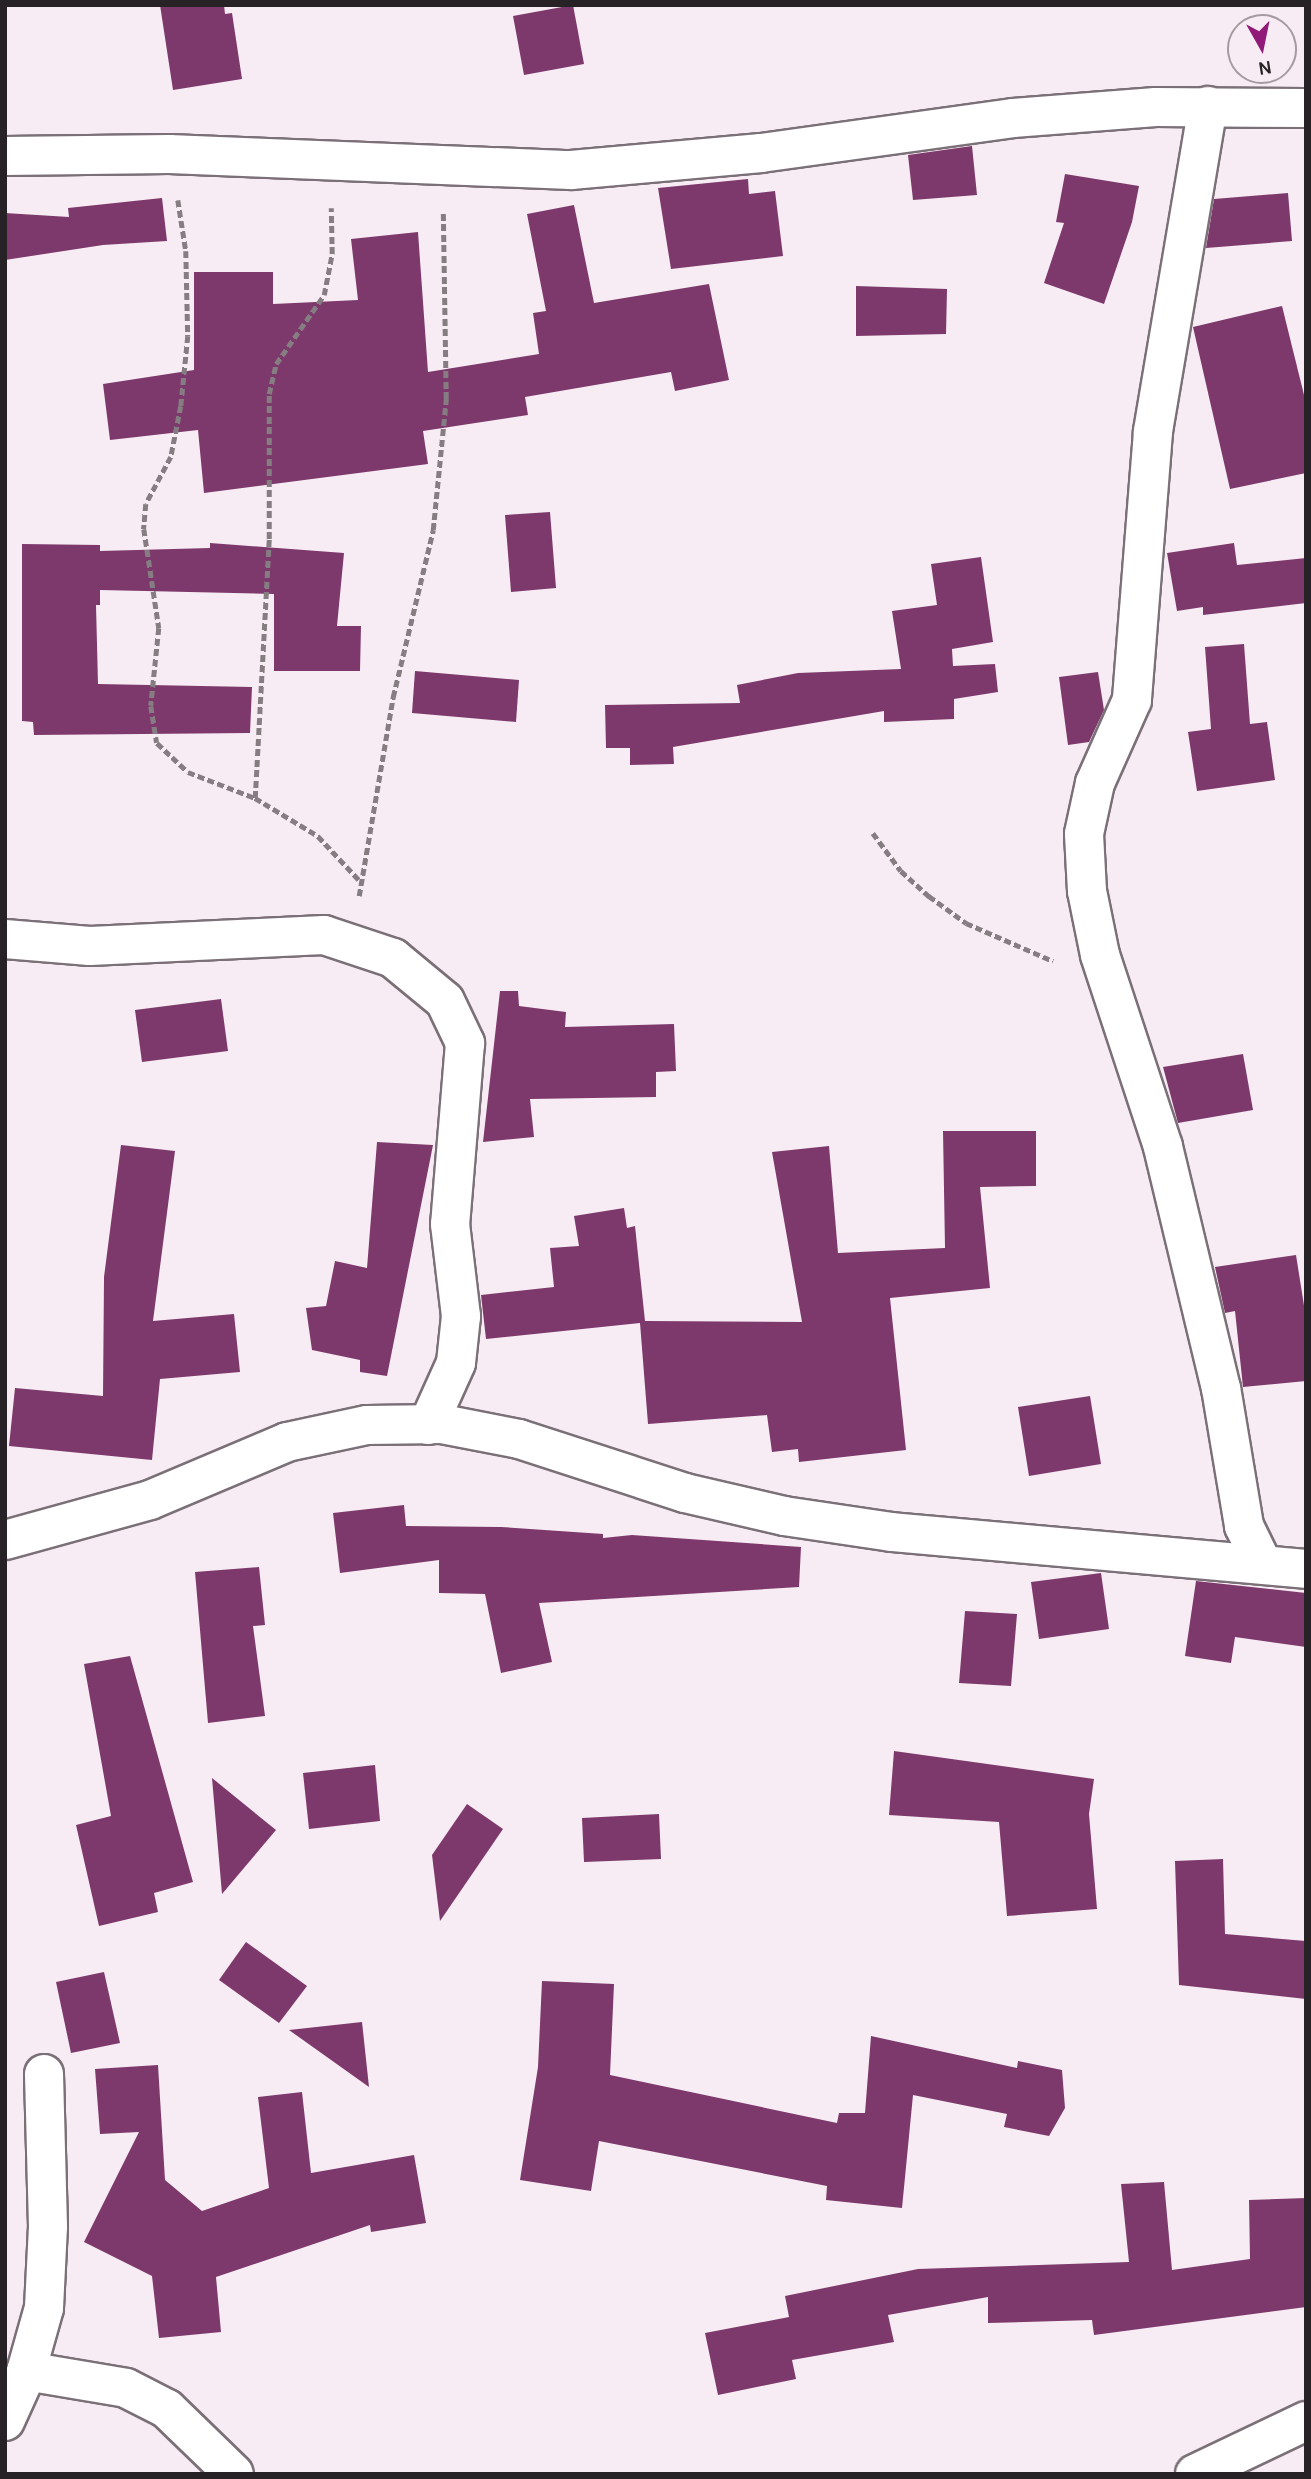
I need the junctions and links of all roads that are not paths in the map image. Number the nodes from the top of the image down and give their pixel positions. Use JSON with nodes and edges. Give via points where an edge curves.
{"nodes":[{"id":1,"x":1208,"y":106,"type":"junction"},
{"id":2,"x":1306,"y":108,"type":"edge"},
{"id":3,"x":5,"y":156,"type":"edge"},
{"id":4,"x":5,"y":939,"type":"edge"},
{"id":5,"x":428,"y":1425,"type":"junction"},
{"id":6,"x":5,"y":1540,"type":"edge"},
{"id":7,"x":1263,"y":1565,"type":"junction"},
{"id":8,"x":1306,"y":1569,"type":"edge"},
{"id":9,"x":44,"y":2074,"type":"dead end"},
{"id":10,"x":26,"y":2371,"type":"junction"},
{"id":11,"x":5,"y":2421,"type":"edge"},
{"id":12,"x":1306,"y":2421,"type":"edge"},
{"id":13,"x":234,"y":2474,"type":"edge"},
{"id":14,"x":1195,"y":2474,"type":"edge"}],
"edges":[{"from":1,"to":2,"type":"street"},
{"from":1,"to":3,"type":"street","via":[[1013,118],[774,152],[571,170],[169,154]]},
{"from":1,"to":7,"type":"street","via":[[1153,432],[1132,700],[1095,783],[1084,834],[1087,891],[1115,1003],[1163,1147],[1221,1388],[1244,1525]]},
{"from":4,"to":5,"type":"street","via":[[90,946],[324,935],[393,958],[445,1001],[466,1043],[450,1224],[461,1316],[456,1363]]},
{"from":5,"to":6,"type":"street","via":[[367,1425],[287,1442],[150,1500]]},
{"from":5,"to":7,"type":"street","via":[[519,1439],[685,1493],[784,1516],[892,1532]]},
{"from":7,"to":8,"type":"street"},
{"from":9,"to":10,"type":"street","via":[[48,2227],[44,2308]]},
{"from":10,"to":11,"type":"street"},
{"from":10,"to":13,"type":"street","via":[[126,2388],[167,2409]]},
{"from":12,"to":14,"type":"street"}]}
